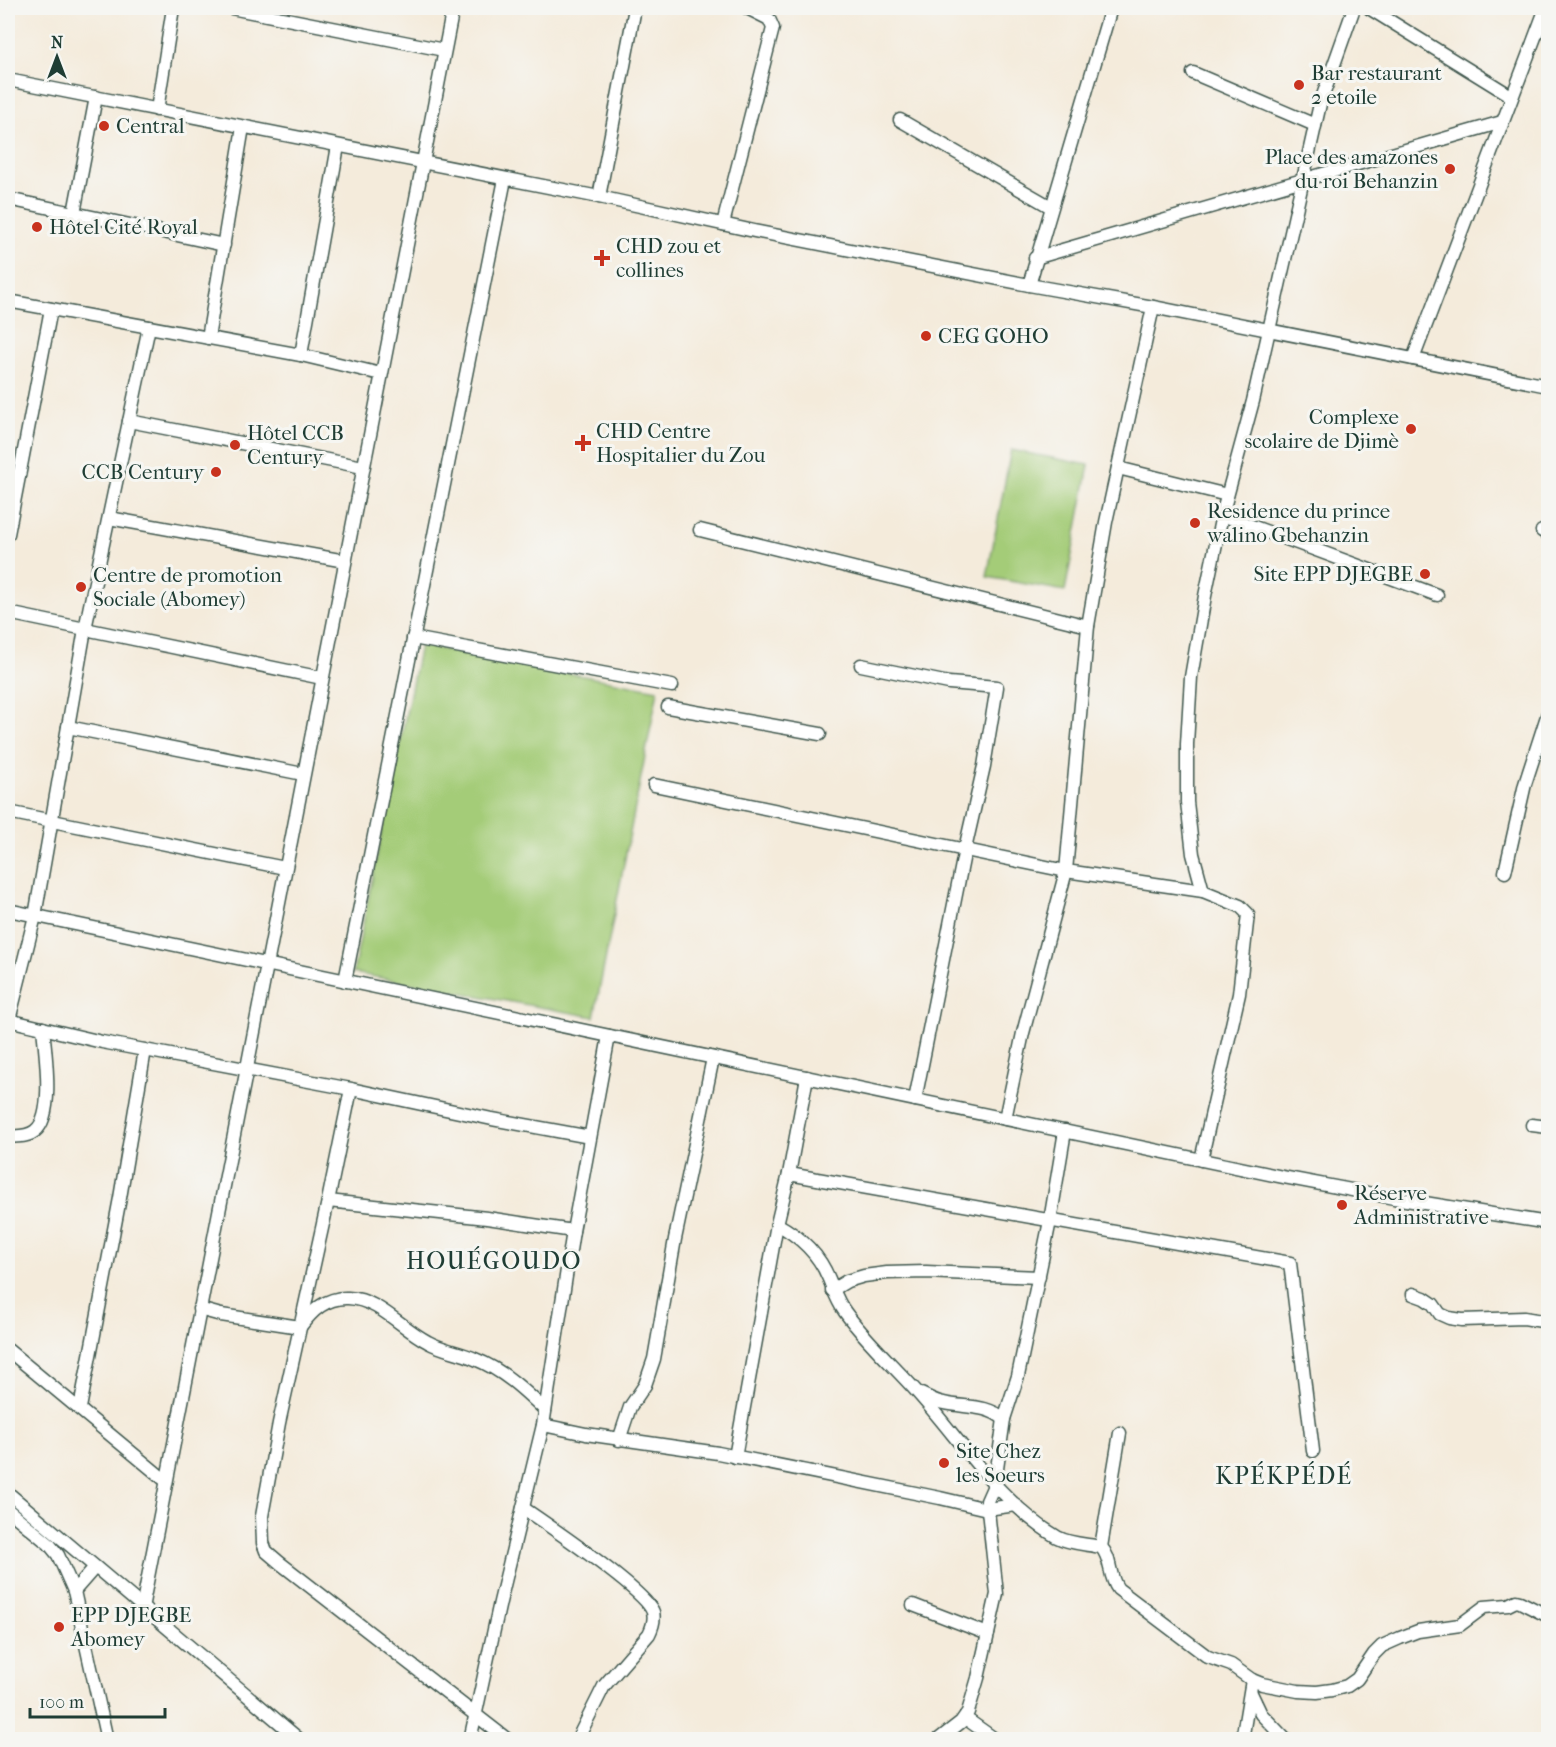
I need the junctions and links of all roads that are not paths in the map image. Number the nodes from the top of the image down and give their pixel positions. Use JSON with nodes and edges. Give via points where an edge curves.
{"nodes":[{"id":1,"x":173,"y":8,"type":"edge"},
{"id":2,"x":231,"y":8,"type":"edge"},
{"id":3,"x":453,"y":8,"type":"edge"},
{"id":4,"x":635,"y":8,"type":"edge"},
{"id":5,"x":747,"y":8,"type":"edge"},
{"id":6,"x":1111,"y":8,"type":"edge"},
{"id":7,"x":1354,"y":8,"type":"edge"},
{"id":8,"x":1369,"y":8,"type":"edge"},
{"id":9,"x":1546,"y":8,"type":"edge"},
{"id":10,"x":444,"y":50,"type":"junction"},
{"id":11,"x":1193,"y":73,"type":"dead end"},
{"id":12,"x":8,"y":80,"type":"edge"},
{"id":13,"x":1511,"y":96,"type":"junction"},
{"id":14,"x":96,"y":97,"type":"junction"},
{"id":15,"x":157,"y":110,"type":"junction"},
{"id":16,"x":900,"y":120,"type":"dead end"},
{"id":17,"x":1502,"y":122,"type":"junction"},
{"id":18,"x":1316,"y":125,"type":"junction"},
{"id":19,"x":243,"y":127,"type":"junction"},
{"id":20,"x":338,"y":146,"type":"junction"},
{"id":21,"x":422,"y":162,"type":"junction"},
{"id":22,"x":505,"y":179,"type":"junction"},
{"id":23,"x":1303,"y":181,"type":"junction"},
{"id":24,"x":599,"y":197,"type":"junction"},
{"id":25,"x":8,"y":199,"type":"edge"},
{"id":26,"x":1051,"y":207,"type":"junction"},
{"id":27,"x":74,"y":213,"type":"junction"},
{"id":28,"x":723,"y":224,"type":"junction"},
{"id":29,"x":224,"y":245,"type":"junction"},
{"id":30,"x":1035,"y":258,"type":"junction"},
{"id":31,"x":1029,"y":285,"type":"junction"},
{"id":32,"x":8,"y":301,"type":"edge"},
{"id":33,"x":1153,"y":307,"type":"junction"},
{"id":34,"x":51,"y":309,"type":"junction"},
{"id":35,"x":149,"y":327,"type":"junction"},
{"id":36,"x":1269,"y":330,"type":"junction"},
{"id":37,"x":208,"y":338,"type":"junction"},
{"id":38,"x":301,"y":355,"type":"junction"},
{"id":39,"x":1413,"y":359,"type":"junction"},
{"id":40,"x":381,"y":374,"type":"junction"},
{"id":41,"x":1548,"y":386,"type":"edge"},
{"id":42,"x":129,"y":421,"type":"junction"},
{"id":43,"x":363,"y":467,"type":"junction"},
{"id":44,"x":1118,"y":468,"type":"junction"},
{"id":45,"x":1227,"y":495,"type":"junction"},
{"id":46,"x":1222,"y":515,"type":"junction"},
{"id":47,"x":109,"y":518,"type":"junction"},
{"id":48,"x":700,"y":530,"type":"dead end"},
{"id":49,"x":8,"y":534,"type":"edge"},
{"id":50,"x":345,"y":561,"type":"junction"},
{"id":51,"x":1437,"y":595,"type":"dead end"},
{"id":52,"x":8,"y":613,"type":"edge"},
{"id":53,"x":1088,"y":626,"type":"junction"},
{"id":54,"x":85,"y":629,"type":"junction"},
{"id":55,"x":413,"y":638,"type":"junction"},
{"id":56,"x":861,"y":665,"type":"dead end"},
{"id":57,"x":322,"y":678,"type":"junction"},
{"id":58,"x":672,"y":686,"type":"dead end"},
{"id":59,"x":668,"y":707,"type":"dead end"},
{"id":60,"x":1548,"y":713,"type":"edge"},
{"id":61,"x":68,"y":727,"type":"junction"},
{"id":62,"x":820,"y":734,"type":"dead end"},
{"id":63,"x":303,"y":774,"type":"junction"},
{"id":64,"x":654,"y":785,"type":"dead end"},
{"id":65,"x":8,"y":813,"type":"edge"},
{"id":66,"x":52,"y":821,"type":"junction"},
{"id":67,"x":965,"y":849,"type":"junction"},
{"id":68,"x":285,"y":868,"type":"junction"},
{"id":69,"x":1066,"y":871,"type":"junction"},
{"id":70,"x":1505,"y":872,"type":"dead end"},
{"id":71,"x":1203,"y":891,"type":"junction"},
{"id":72,"x":8,"y":910,"type":"edge"},
{"id":73,"x":35,"y":916,"type":"junction"},
{"id":74,"x":266,"y":964,"type":"junction"},
{"id":75,"x":345,"y":981,"type":"junction"},
{"id":76,"x":8,"y":1020,"type":"edge"},
{"id":77,"x":43,"y":1028,"type":"junction"},
{"id":78,"x":609,"y":1036,"type":"junction"},
{"id":79,"x":145,"y":1050,"type":"junction"},
{"id":80,"x":713,"y":1058,"type":"junction"},
{"id":81,"x":245,"y":1069,"type":"junction"},
{"id":82,"x":807,"y":1077,"type":"junction"},
{"id":83,"x":351,"y":1089,"type":"junction"},
{"id":84,"x":915,"y":1100,"type":"junction"},
{"id":85,"x":1005,"y":1119,"type":"junction"},
{"id":86,"x":1532,"y":1125,"type":"dead end"},
{"id":87,"x":1548,"y":1127,"type":"edge"},
{"id":88,"x":1065,"y":1131,"type":"junction"},
{"id":89,"x":8,"y":1137,"type":"edge"},
{"id":90,"x":590,"y":1137,"type":"junction"},
{"id":91,"x":1201,"y":1160,"type":"junction"},
{"id":92,"x":789,"y":1174,"type":"junction"},
{"id":93,"x":328,"y":1201,"type":"junction"},
{"id":94,"x":1050,"y":1221,"type":"junction"},
{"id":95,"x":1548,"y":1223,"type":"edge"},
{"id":96,"x":777,"y":1224,"type":"junction"},
{"id":97,"x":573,"y":1230,"type":"junction"},
{"id":98,"x":1039,"y":1277,"type":"junction"},
{"id":99,"x":832,"y":1290,"type":"junction"},
{"id":100,"x":1413,"y":1294,"type":"dead end"},
{"id":101,"x":199,"y":1309,"type":"junction"},
{"id":102,"x":1548,"y":1322,"type":"edge"},
{"id":103,"x":300,"y":1327,"type":"junction"},
{"id":104,"x":8,"y":1350,"type":"edge"},
{"id":105,"x":919,"y":1394,"type":"junction"},
{"id":106,"x":80,"y":1408,"type":"junction"},
{"id":107,"x":545,"y":1410,"type":"junction"},
{"id":108,"x":1004,"y":1419,"type":"junction"},
{"id":109,"x":543,"y":1425,"type":"junction"},
{"id":110,"x":1120,"y":1433,"type":"dead end"},
{"id":111,"x":619,"y":1440,"type":"junction"},
{"id":112,"x":1313,"y":1451,"type":"dead end"},
{"id":113,"x":735,"y":1456,"type":"junction"},
{"id":114,"x":166,"y":1481,"type":"junction"},
{"id":115,"x":994,"y":1483,"type":"junction"},
{"id":116,"x":8,"y":1494,"type":"edge"},
{"id":117,"x":1016,"y":1505,"type":"junction"},
{"id":118,"x":523,"y":1508,"type":"junction"},
{"id":119,"x":987,"y":1509,"type":"junction"},
{"id":120,"x":8,"y":1510,"type":"edge"},
{"id":121,"x":1101,"y":1547,"type":"junction"},
{"id":122,"x":95,"y":1568,"type":"junction"},
{"id":123,"x":74,"y":1590,"type":"junction"},
{"id":124,"x":913,"y":1605,"type":"dead end"},
{"id":125,"x":142,"y":1608,"type":"junction"},
{"id":126,"x":1548,"y":1616,"type":"edge"},
{"id":127,"x":988,"y":1634,"type":"junction"},
{"id":128,"x":1251,"y":1686,"type":"junction"},
{"id":129,"x":476,"y":1713,"type":"junction"},
{"id":130,"x":965,"y":1718,"type":"junction"},
{"id":131,"x":107,"y":1740,"type":"edge"},
{"id":132,"x":300,"y":1740,"type":"edge"},
{"id":133,"x":470,"y":1740,"type":"edge"},
{"id":134,"x":508,"y":1740,"type":"edge"},
{"id":135,"x":577,"y":1740,"type":"edge"},
{"id":136,"x":938,"y":1740,"type":"edge"},
{"id":137,"x":996,"y":1740,"type":"edge"},
{"id":138,"x":1242,"y":1740,"type":"edge"},
{"id":139,"x":1286,"y":1740,"type":"edge"}],
"edges":[{"from":1,"to":15,"type":"street"},
{"from":2,"to":10,"type":"street"},
{"from":3,"to":10,"type":"street"},
{"from":4,"to":24,"type":"street"},
{"from":5,"to":28,"type":"street","via":[[769,19],[772,28]]},
{"from":6,"to":26,"type":"street"},
{"from":7,"to":18,"type":"street","via":[[1332,66]]},
{"from":8,"to":13,"type":"street"},
{"from":9,"to":13,"type":"street"},
{"from":10,"to":21,"type":"street"},
{"from":11,"to":18,"type":"street"},
{"from":12,"to":14,"type":"street"},
{"from":13,"to":17,"type":"street"},
{"from":14,"to":15,"type":"street"},
{"from":14,"to":27,"type":"street"},
{"from":15,"to":19,"type":"street"},
{"from":16,"to":26,"type":"street"},
{"from":17,"to":23,"type":"street"},
{"from":17,"to":39,"type":"street"},
{"from":18,"to":23,"type":"street"},
{"from":19,"to":20,"type":"street"},
{"from":19,"to":29,"type":"street"},
{"from":20,"to":21,"type":"street"},
{"from":20,"to":38,"type":"street"},
{"from":21,"to":22,"type":"street"},
{"from":21,"to":40,"type":"street"},
{"from":22,"to":24,"type":"street"},
{"from":22,"to":55,"type":"street"},
{"from":23,"to":30,"type":"street"},
{"from":23,"to":36,"type":"street"},
{"from":24,"to":28,"type":"street"},
{"from":25,"to":27,"type":"street"},
{"from":26,"to":30,"type":"street"},
{"from":27,"to":29,"type":"street"},
{"from":28,"to":31,"type":"street"},
{"from":29,"to":37,"type":"street"},
{"from":30,"to":31,"type":"street"},
{"from":31,"to":33,"type":"street"},
{"from":32,"to":34,"type":"street"},
{"from":33,"to":36,"type":"street"},
{"from":33,"to":44,"type":"street"},
{"from":34,"to":35,"type":"street"},
{"from":34,"to":49,"type":"street"},
{"from":35,"to":37,"type":"street"},
{"from":35,"to":42,"type":"street"},
{"from":36,"to":39,"type":"street"},
{"from":36,"to":45,"type":"street"},
{"from":37,"to":38,"type":"street"},
{"from":38,"to":40,"type":"street"},
{"from":39,"to":41,"type":"street"},
{"from":40,"to":43,"type":"street"},
{"from":42,"to":43,"type":"street"},
{"from":42,"to":47,"type":"street"},
{"from":43,"to":50,"type":"street"},
{"from":44,"to":45,"type":"street"},
{"from":44,"to":53,"type":"street"},
{"from":45,"to":46,"type":"street"},
{"from":46,"to":51,"type":"street"},
{"from":46,"to":71,"type":"street","via":[[1191,677],[1187,744],[1187,802],[1193,854]]},
{"from":47,"to":50,"type":"street"},
{"from":47,"to":54,"type":"street"},
{"from":48,"to":53,"type":"street"},
{"from":50,"to":57,"type":"street"},
{"from":52,"to":54,"type":"street"},
{"from":53,"to":69,"type":"street"},
{"from":54,"to":57,"type":"street"},
{"from":54,"to":61,"type":"street"},
{"from":55,"to":58,"type":"street"},
{"from":55,"to":75,"type":"street"},
{"from":56,"to":67,"type":"street","via":[[950,683],[996,687],[984,766]]},
{"from":57,"to":63,"type":"street"},
{"from":59,"to":62,"type":"street"},
{"from":60,"to":70,"type":"street","via":[[1525,784]]},
{"from":61,"to":63,"type":"street"},
{"from":61,"to":66,"type":"street"},
{"from":63,"to":68,"type":"street"},
{"from":64,"to":67,"type":"street"},
{"from":65,"to":66,"type":"street"},
{"from":66,"to":68,"type":"street"},
{"from":66,"to":73,"type":"street"},
{"from":67,"to":69,"type":"street"},
{"from":67,"to":84,"type":"street"},
{"from":68,"to":74,"type":"street"},
{"from":69,"to":71,"type":"street"},
{"from":69,"to":85,"type":"street","via":[[1023,1033]]},
{"from":71,"to":91,"type":"street","via":[[1240,906],[1249,918],[1239,994]]},
{"from":72,"to":73,"type":"street"},
{"from":73,"to":74,"type":"street"},
{"from":73,"to":76,"type":"street"},
{"from":74,"to":75,"type":"street"},
{"from":74,"to":81,"type":"street"},
{"from":75,"to":78,"type":"street"},
{"from":76,"to":77,"type":"street"},
{"from":77,"to":79,"type":"street"},
{"from":77,"to":89,"type":"street","via":[[46,1106],[42,1124],[35,1132]]},
{"from":78,"to":80,"type":"street"},
{"from":78,"to":90,"type":"street"},
{"from":79,"to":81,"type":"street"},
{"from":79,"to":106,"type":"street"},
{"from":80,"to":82,"type":"street"},
{"from":80,"to":111,"type":"street","via":[[654,1359]]},
{"from":81,"to":83,"type":"street"},
{"from":81,"to":101,"type":"street"},
{"from":82,"to":84,"type":"street"},
{"from":82,"to":92,"type":"street"},
{"from":83,"to":90,"type":"street"},
{"from":83,"to":93,"type":"street"},
{"from":84,"to":85,"type":"street"},
{"from":85,"to":88,"type":"street"},
{"from":86,"to":87,"type":"street"},
{"from":88,"to":91,"type":"street"},
{"from":88,"to":94,"type":"street"},
{"from":90,"to":97,"type":"street"},
{"from":91,"to":95,"type":"street"},
{"from":92,"to":94,"type":"street"},
{"from":92,"to":96,"type":"street"},
{"from":93,"to":97,"type":"street"},
{"from":93,"to":103,"type":"street"},
{"from":94,"to":98,"type":"street"},
{"from":94,"to":112,"type":"street","via":[[1290,1263]]},
{"from":96,"to":99,"type":"street","via":[[794,1233],[813,1252]]},
{"from":96,"to":113,"type":"street"},
{"from":97,"to":107,"type":"street"},
{"from":98,"to":99,"type":"street","via":[[887,1273],[847,1281]]},
{"from":98,"to":108,"type":"street","via":[[1018,1376]]},
{"from":99,"to":105,"type":"street","via":[[847,1315]]},
{"from":100,"to":102,"type":"street","via":[[1449,1318],[1524,1318]]},
{"from":101,"to":103,"type":"street"},
{"from":101,"to":114,"type":"street"},
{"from":103,"to":107,"type":"street","via":[[331,1300],[359,1299],[428,1343],[490,1365]]},
{"from":103,"to":129,"type":"street","via":[[264,1507],[262,1533],[266,1551]]},
{"from":104,"to":106,"type":"street"},
{"from":105,"to":108,"type":"street","via":[[940,1403],[984,1408]]},
{"from":105,"to":115,"type":"street"},
{"from":106,"to":114,"type":"street"},
{"from":107,"to":109,"type":"street"},
{"from":108,"to":115,"type":"street"},
{"from":109,"to":111,"type":"street"},
{"from":109,"to":118,"type":"street"},
{"from":110,"to":121,"type":"street"},
{"from":111,"to":113,"type":"street"},
{"from":113,"to":119,"type":"street"},
{"from":114,"to":125,"type":"street"},
{"from":115,"to":117,"type":"street"},
{"from":115,"to":119,"type":"street"},
{"from":116,"to":122,"type":"street"},
{"from":117,"to":119,"type":"street"},
{"from":117,"to":121,"type":"street","via":[[1058,1537]]},
{"from":118,"to":129,"type":"street"},
{"from":118,"to":135,"type":"street","via":[[605,1566],[653,1612],[649,1634],[604,1686]]},
{"from":119,"to":127,"type":"street","via":[[997,1594]]},
{"from":120,"to":123,"type":"street","via":[[49,1544]]},
{"from":121,"to":128,"type":"street","via":[[1118,1589],[1198,1652],[1240,1670]]},
{"from":122,"to":123,"type":"street"},
{"from":122,"to":125,"type":"street"},
{"from":123,"to":131,"type":"street"},
{"from":124,"to":127,"type":"street"},
{"from":125,"to":132,"type":"street"},
{"from":126,"to":128,"type":"street","via":[[1516,1601],[1485,1607],[1460,1625],[1418,1631],[1383,1646],[1347,1686],[1317,1692]]},
{"from":127,"to":130,"type":"street"},
{"from":128,"to":138,"type":"street"},
{"from":128,"to":139,"type":"street","via":[[1261,1714]]},
{"from":129,"to":133,"type":"street"},
{"from":129,"to":134,"type":"street"},
{"from":130,"to":136,"type":"street"},
{"from":130,"to":137,"type":"street"}]}
